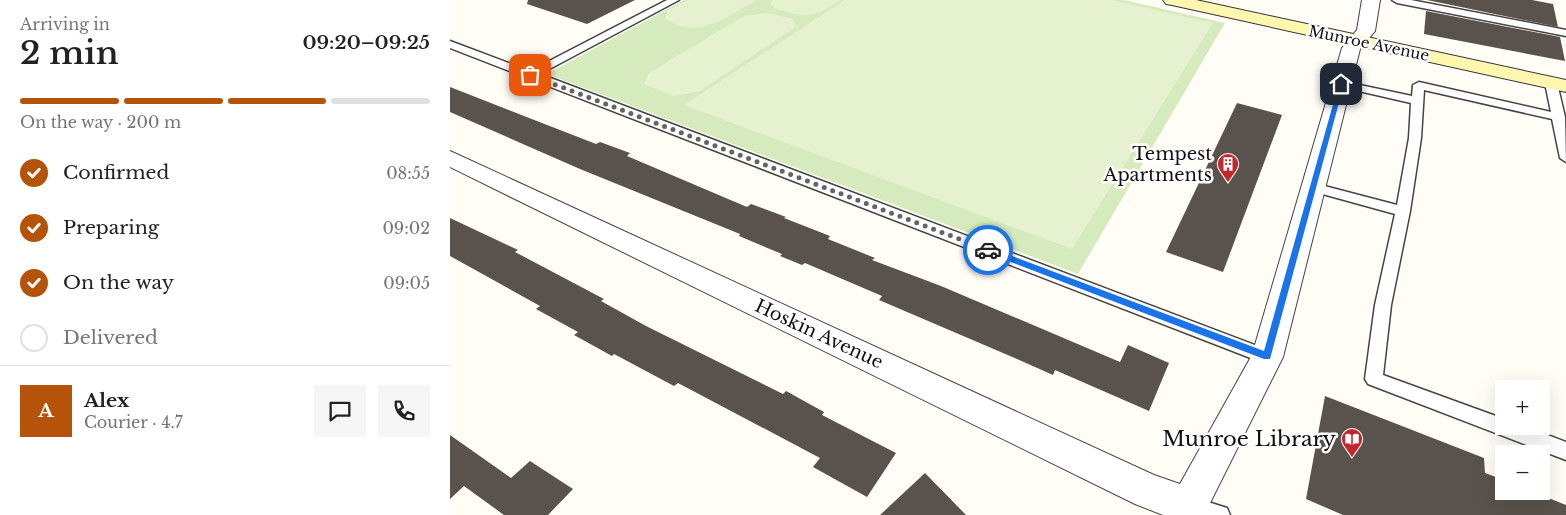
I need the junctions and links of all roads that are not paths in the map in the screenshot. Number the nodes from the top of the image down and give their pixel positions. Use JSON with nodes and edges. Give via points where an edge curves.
{"nodes":[{"id":1,"x":674,"y":0,"type":"edge"},
{"id":2,"x":1172,"y":0,"type":"edge"},
{"id":3,"x":1371,"y":0,"type":"edge"},
{"id":4,"x":1397,"y":0,"type":"edge"},
{"id":5,"x":1566,"y":33,"type":"edge"},
{"id":6,"x":1356,"y":40,"type":"junction"},
{"id":7,"x":450,"y":44,"type":"edge"},
{"id":8,"x":530,"y":75,"type":"junction"},
{"id":9,"x":1341,"y":84,"type":"junction"},
{"id":10,"x":1558,"y":85,"type":"edge"},
{"id":11,"x":1417,"y":102,"type":"junction"},
{"id":12,"x":1558,"y":117,"type":"junction"},
{"id":13,"x":450,"y":158,"type":"edge"},
{"id":14,"x":1566,"y":158,"type":"edge"},
{"id":15,"x":1313,"y":187,"type":"junction"},
{"id":16,"x":1403,"y":212,"type":"junction"},
{"id":17,"x":1267,"y":357,"type":"junction"},
{"id":18,"x":1566,"y":451,"type":"edge"},
{"id":19,"x":1186,"y":510,"type":"edge"},
{"id":20,"x":1220,"y":515,"type":"edge"}],
"edges":[{"from":1,"to":8,"type":"lane"},
{"from":2,"to":6,"type":"street","name":"Munroe Avenue"},
{"from":3,"to":6,"type":"street","via":[[1366,32]]},
{"from":4,"to":5,"type":"lane"},
{"from":6,"to":9,"type":"street"},
{"from":6,"to":10,"type":"street","name":"Munroe Avenue"},
{"from":7,"to":8,"type":"lane"},
{"from":8,"to":17,"type":"lane"},
{"from":9,"to":11,"type":"lane"},
{"from":9,"to":15,"type":"street"},
{"from":10,"to":12,"type":"lane"},
{"from":11,"to":12,"type":"lane","via":[[1419,85]]},
{"from":11,"to":16,"type":"lane","via":[[1415,138]]},
{"from":12,"to":14,"type":"lane"},
{"from":13,"to":19,"type":"street","name":"Hoskin Avenue"},
{"from":15,"to":16,"type":"lane"},
{"from":15,"to":17,"type":"street"},
{"from":16,"to":18,"type":"lane","via":[[1383,305],[1374,379]]},
{"from":17,"to":19,"type":"street"},
{"from":19,"to":20,"type":"lane"}]}
